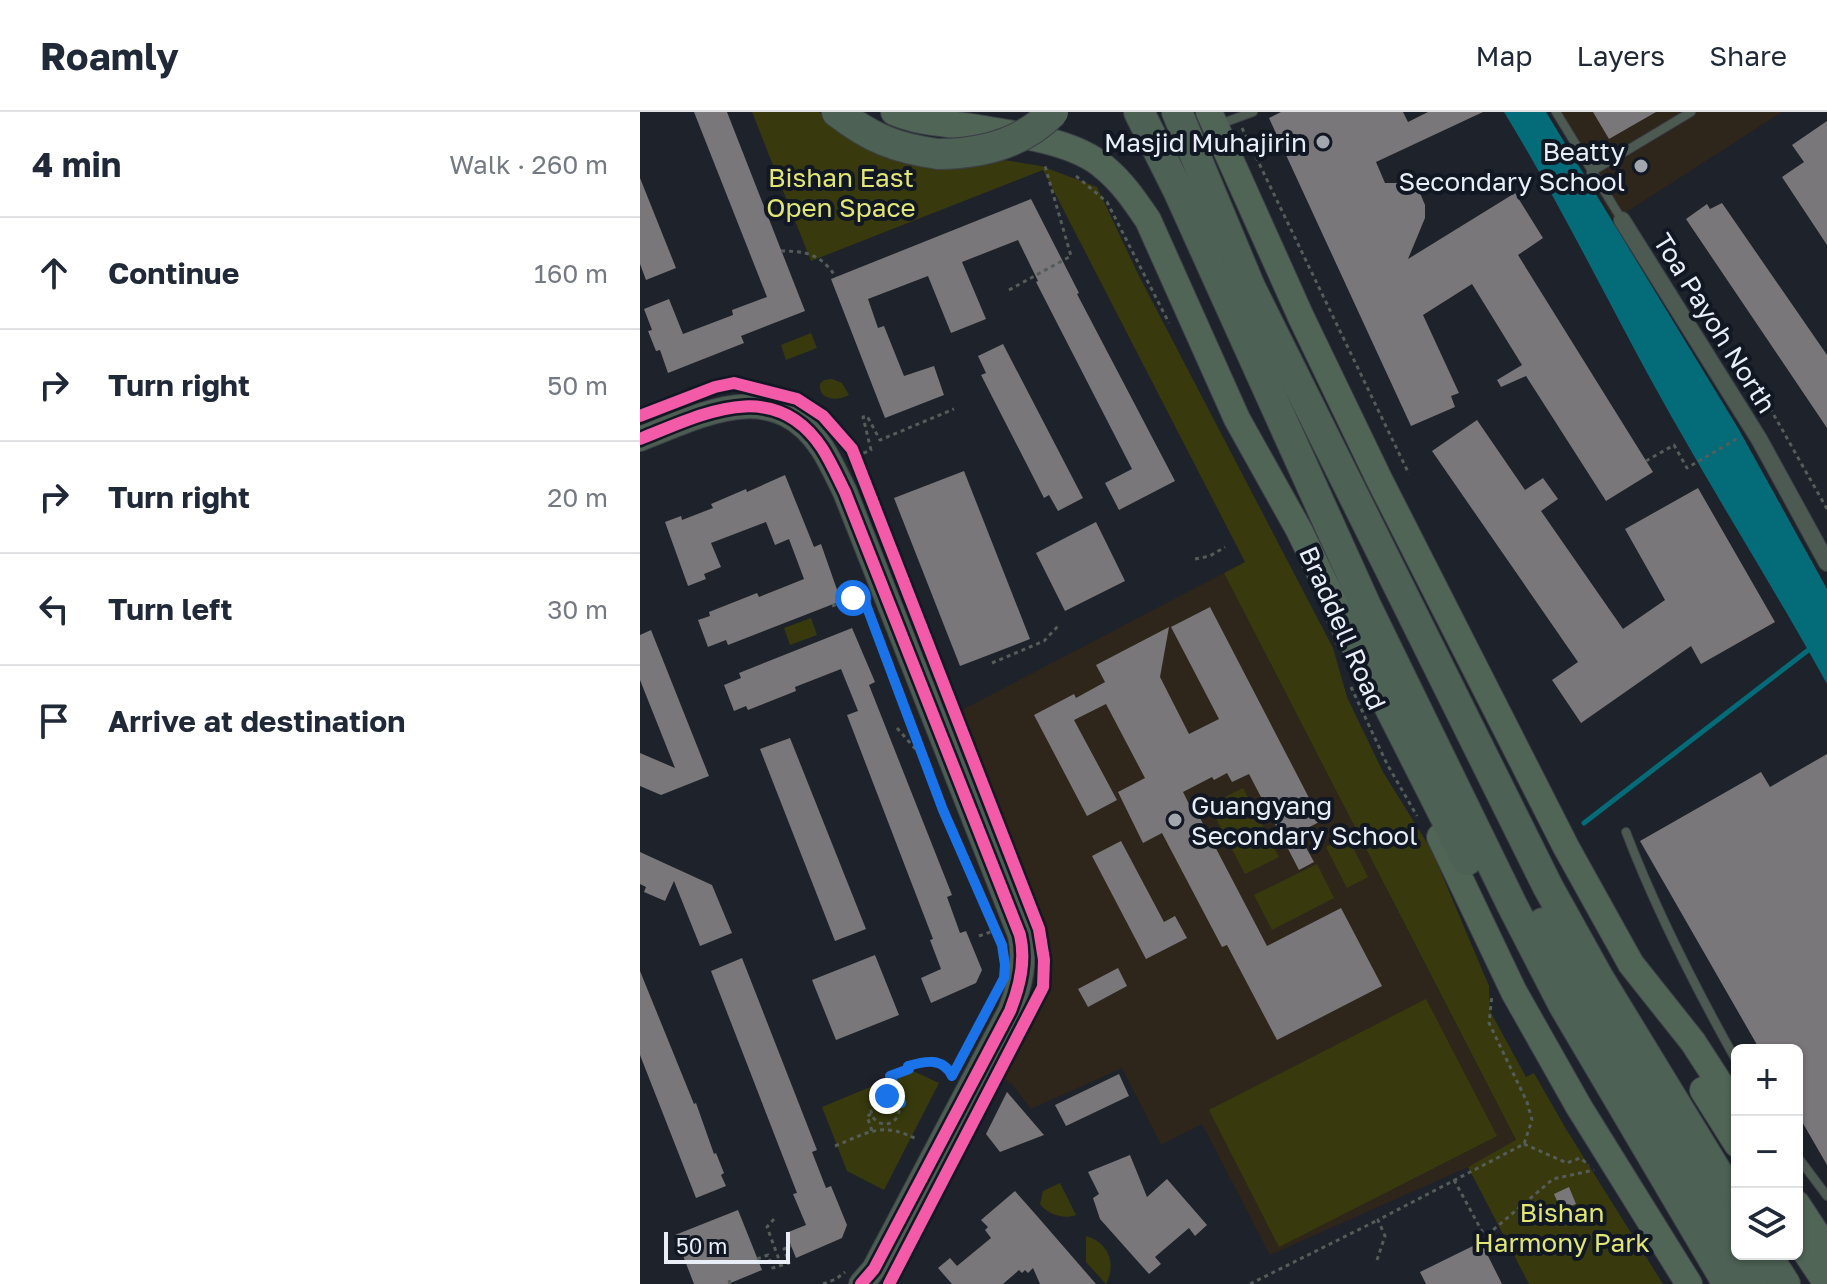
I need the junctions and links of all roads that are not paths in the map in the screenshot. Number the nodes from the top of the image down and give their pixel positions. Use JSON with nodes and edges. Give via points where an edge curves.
{"nodes":[{"id":1,"x":837,"y":112,"type":"edge"},
{"id":2,"x":894,"y":112,"type":"edge"},
{"id":3,"x":1053,"y":112,"type":"edge"},
{"id":4,"x":1139,"y":112,"type":"edge"},
{"id":5,"x":1149,"y":112,"type":"edge"},
{"id":6,"x":1177,"y":112,"type":"edge"},
{"id":7,"x":1253,"y":112,"type":"edge"},
{"id":8,"x":1556,"y":112,"type":"edge"},
{"id":9,"x":1691,"y":112,"type":"edge"},
{"id":10,"x":1221,"y":119,"type":"edge"},
{"id":11,"x":1591,"y":172,"type":"junction"},
{"id":12,"x":1178,"y":190,"type":"junction"},
{"id":13,"x":1622,"y":220,"type":"joint"},
{"id":14,"x":640,"y":439,"type":"edge"},
{"id":15,"x":1827,"y":563,"type":"edge"},
{"id":16,"x":1351,"y":570,"type":"junction"},
{"id":17,"x":1342,"y":619,"type":"junction"},
{"id":18,"x":1626,"y":832,"type":"dead end"},
{"id":19,"x":1631,"y":964,"type":"junction"},
{"id":20,"x":1556,"y":1008,"type":"junction"},
{"id":21,"x":1731,"y":1051,"type":"edge"},
{"id":22,"x":1731,"y":1101,"type":"edge"},
{"id":23,"x":1731,"y":1134,"type":"edge"},
{"id":24,"x":1803,"y":1164,"type":"edge"},
{"id":25,"x":1731,"y":1195,"type":"edge"},
{"id":26,"x":1827,"y":1196,"type":"edge"},
{"id":27,"x":1803,"y":1213,"type":"edge"},
{"id":28,"x":1731,"y":1241,"type":"edge"},
{"id":29,"x":1803,"y":1248,"type":"edge"},
{"id":30,"x":1827,"y":1250,"type":"edge"},
{"id":31,"x":1742,"y":1260,"type":"edge"},
{"id":32,"x":1770,"y":1260,"type":"edge"},
{"id":33,"x":853,"y":1278,"type":"edge"},
{"id":34,"x":1689,"y":1284,"type":"edge"},
{"id":35,"x":1720,"y":1284,"type":"edge"},
{"id":36,"x":1728,"y":1284,"type":"edge"},
{"id":37,"x":1757,"y":1284,"type":"edge"},
{"id":38,"x":1785,"y":1284,"type":"edge"},
{"id":39,"x":1827,"y":1284,"type":"edge"}],
"edges":[{"from":1,"to":3,"type":"highway","bridge":true,"via":[[863,132],[901,149],[938,154],[991,149]]},
{"from":2,"to":17,"type":"main road","name":"Braddell Road","via":[[914,121],[971,127],[1079,152],[1103,166],[1129,192],[1148,220],[1237,419]]},
{"from":4,"to":12,"type":"highway","name":"Braddell Road"},
{"from":5,"to":12,"type":"highway","name":"Braddell Road"},
{"from":6,"to":25,"type":"highway","via":[[1257,301],[1548,887]]},
{"from":7,"to":10,"type":"lane"},
{"from":8,"to":11,"type":"lane","name":"Toa Payoh North"},
{"from":9,"to":11,"type":"lane"},
{"from":10,"to":19,"type":"main road","via":[[1301,317],[1379,479]]},
{"from":11,"to":13,"type":"lane","name":"Toa Payoh North"},
{"from":12,"to":16,"type":"highway","name":"Braddell Road"},
{"from":13,"to":15,"type":"street","name":"Toa Payoh North","via":[[1748,421]]},
{"from":14,"to":33,"type":"street","via":[[711,411],[746,405],[771,408],[809,431],[851,507],[1020,935],[1022,963],[1010,1011],[874,1269]]},
{"from":16,"to":20,"type":"highway","name":"Braddell Road"},
{"from":16,"to":28,"type":"highway","via":[[1377,596],[1538,912]]},
{"from":17,"to":20,"type":"highway","via":[[1516,956]]},
{"from":17,"to":34,"type":"main road","name":"Braddell Road","via":[[1362,672],[1514,992]]},
{"from":18,"to":21,"type":"lane","via":[[1661,920]]},
{"from":19,"to":22,"type":"main road"},
{"from":19,"to":23,"type":"main road"},
{"from":20,"to":35,"type":"highway","via":[[1662,1198]]},
{"from":20,"to":36,"type":"highway","name":"Braddell Road"},
{"from":24,"to":26,"type":"lane"},
{"from":27,"to":30,"type":"main road"},
{"from":29,"to":39,"type":"main road"},
{"from":31,"to":37,"type":"highway"},
{"from":32,"to":38,"type":"highway"}]}
